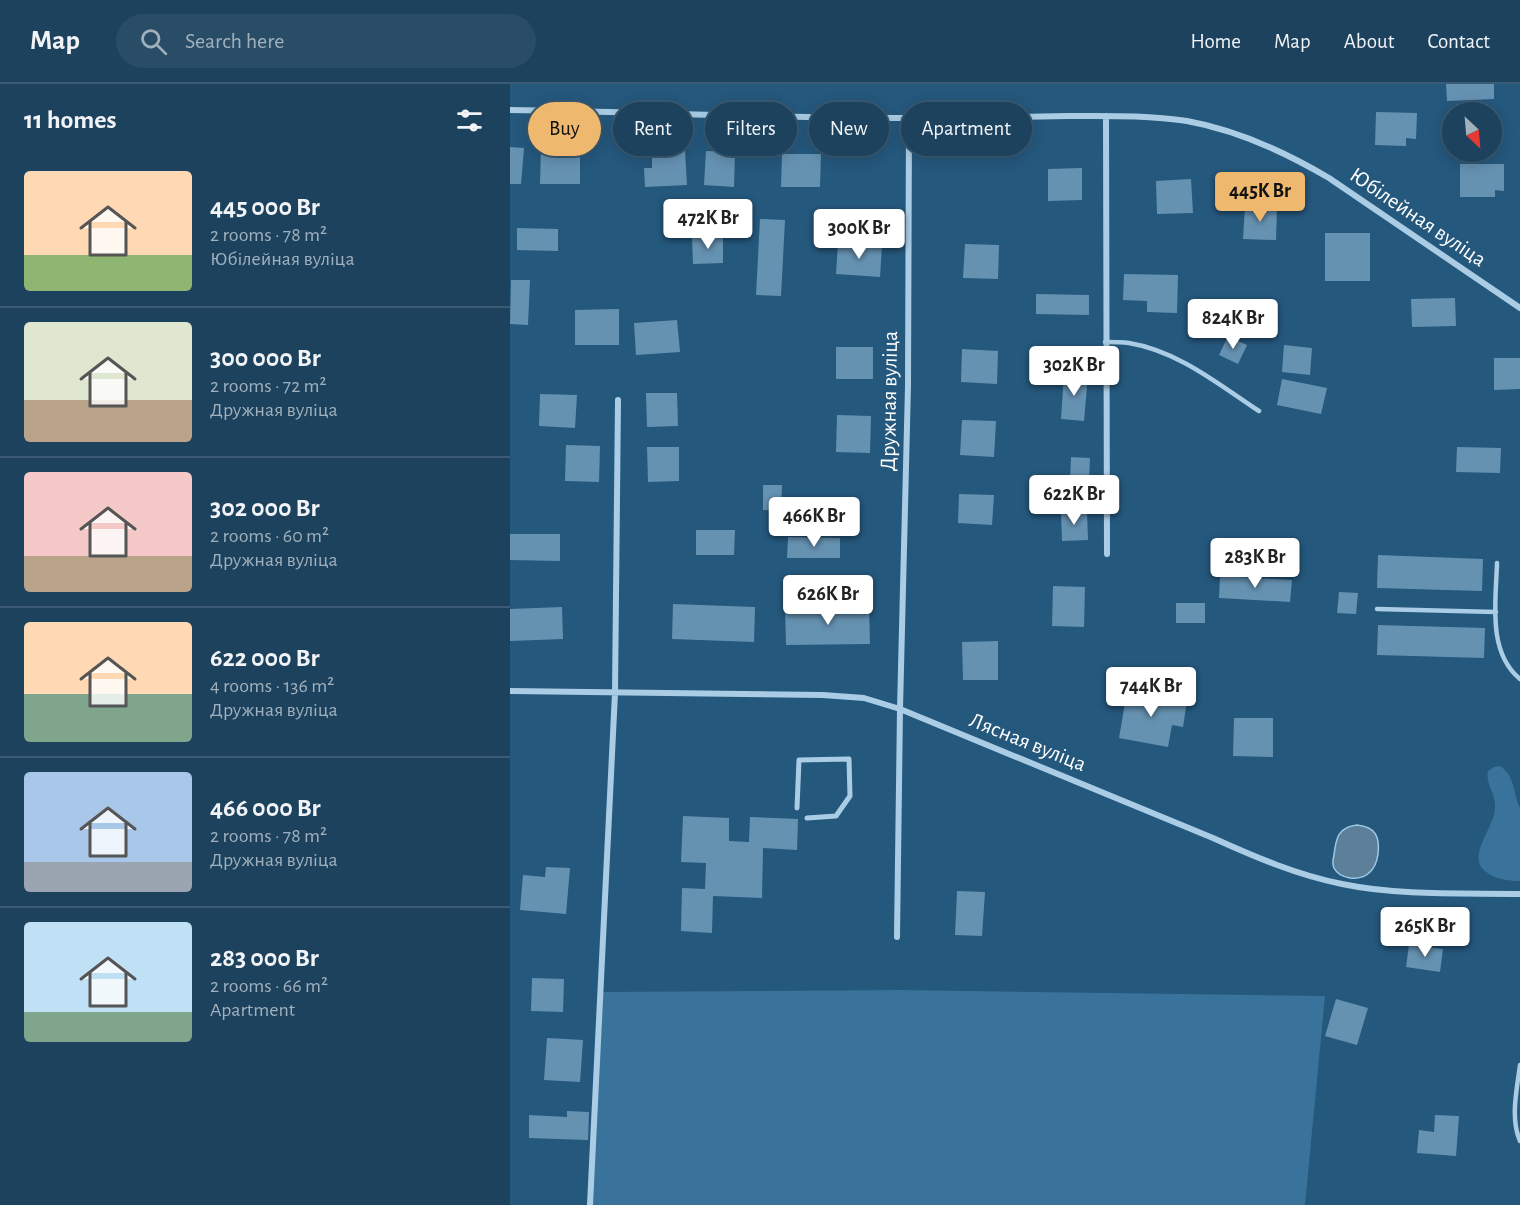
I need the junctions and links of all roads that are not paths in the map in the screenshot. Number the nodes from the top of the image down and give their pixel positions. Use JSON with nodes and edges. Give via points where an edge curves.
{"nodes":[{"id":1,"x":510,"y":110,"type":"edge"},
{"id":2,"x":1106,"y":116,"type":"junction"},
{"id":3,"x":1032,"y":117,"type":"edge"},
{"id":4,"x":901,"y":118,"type":"edge"},
{"id":5,"x":909,"y":156,"type":"edge"},
{"id":6,"x":1520,"y":308,"type":"edge"},
{"id":7,"x":1106,"y":342,"type":"junction"},
{"id":8,"x":618,"y":400,"type":"dead end"},
{"id":9,"x":1258,"y":411,"type":"dead end"},
{"id":10,"x":1107,"y":554,"type":"dead end"},
{"id":11,"x":1497,"y":563,"type":"dead end"},
{"id":12,"x":1377,"y":609,"type":"dead end"},
{"id":13,"x":1496,"y":612,"type":"junction"},
{"id":14,"x":1520,"y":679,"type":"edge"},
{"id":15,"x":510,"y":691,"type":"edge"},
{"id":16,"x":615,"y":693,"type":"junction"},
{"id":17,"x":900,"y":709,"type":"junction"},
{"id":18,"x":797,"y":808,"type":"dead end"},
{"id":19,"x":807,"y":818,"type":"dead end"},
{"id":20,"x":1520,"y":894,"type":"edge"},
{"id":21,"x":897,"y":937,"type":"dead end"},
{"id":22,"x":1520,"y":1065,"type":"edge"},
{"id":23,"x":1520,"y":1141,"type":"edge"},
{"id":24,"x":590,"y":1205,"type":"edge"}],
"edges":[{"from":1,"to":4,"type":"street","name":"Юбілейная вуліца"},
{"from":2,"to":3,"type":"street","name":"Юбілейная вуліца"},
{"from":2,"to":6,"type":"street","name":"Юбілейная вуліца","via":[[1186,121],[1277,150],[1329,178]]},
{"from":2,"to":7,"type":"street"},
{"from":5,"to":17,"type":"street","name":"Дружная вуліца"},
{"from":7,"to":9,"type":"lane","via":[[1129,343],[1174,357]]},
{"from":7,"to":10,"type":"street"},
{"from":8,"to":16,"type":"street"},
{"from":11,"to":13,"type":"lane"},
{"from":12,"to":13,"type":"lane"},
{"from":13,"to":14,"type":"lane","via":[[1497,642],[1503,658]]},
{"from":15,"to":16,"type":"street","name":"Лясная вуліца"},
{"from":16,"to":17,"type":"street","name":"Лясная вуліца","via":[[844,696]]},
{"from":16,"to":24,"type":"street"},
{"from":17,"to":20,"type":"street","name":"Лясная вуліца","via":[[1312,877],[1401,892]]},
{"from":17,"to":21,"type":"street","name":"Дружная вуліца"},
{"from":18,"to":19,"type":"street","via":[[799,760],[849,759],[850,796],[836,816]]},
{"from":22,"to":23,"type":"lane","via":[[1515,1119]]}]}
